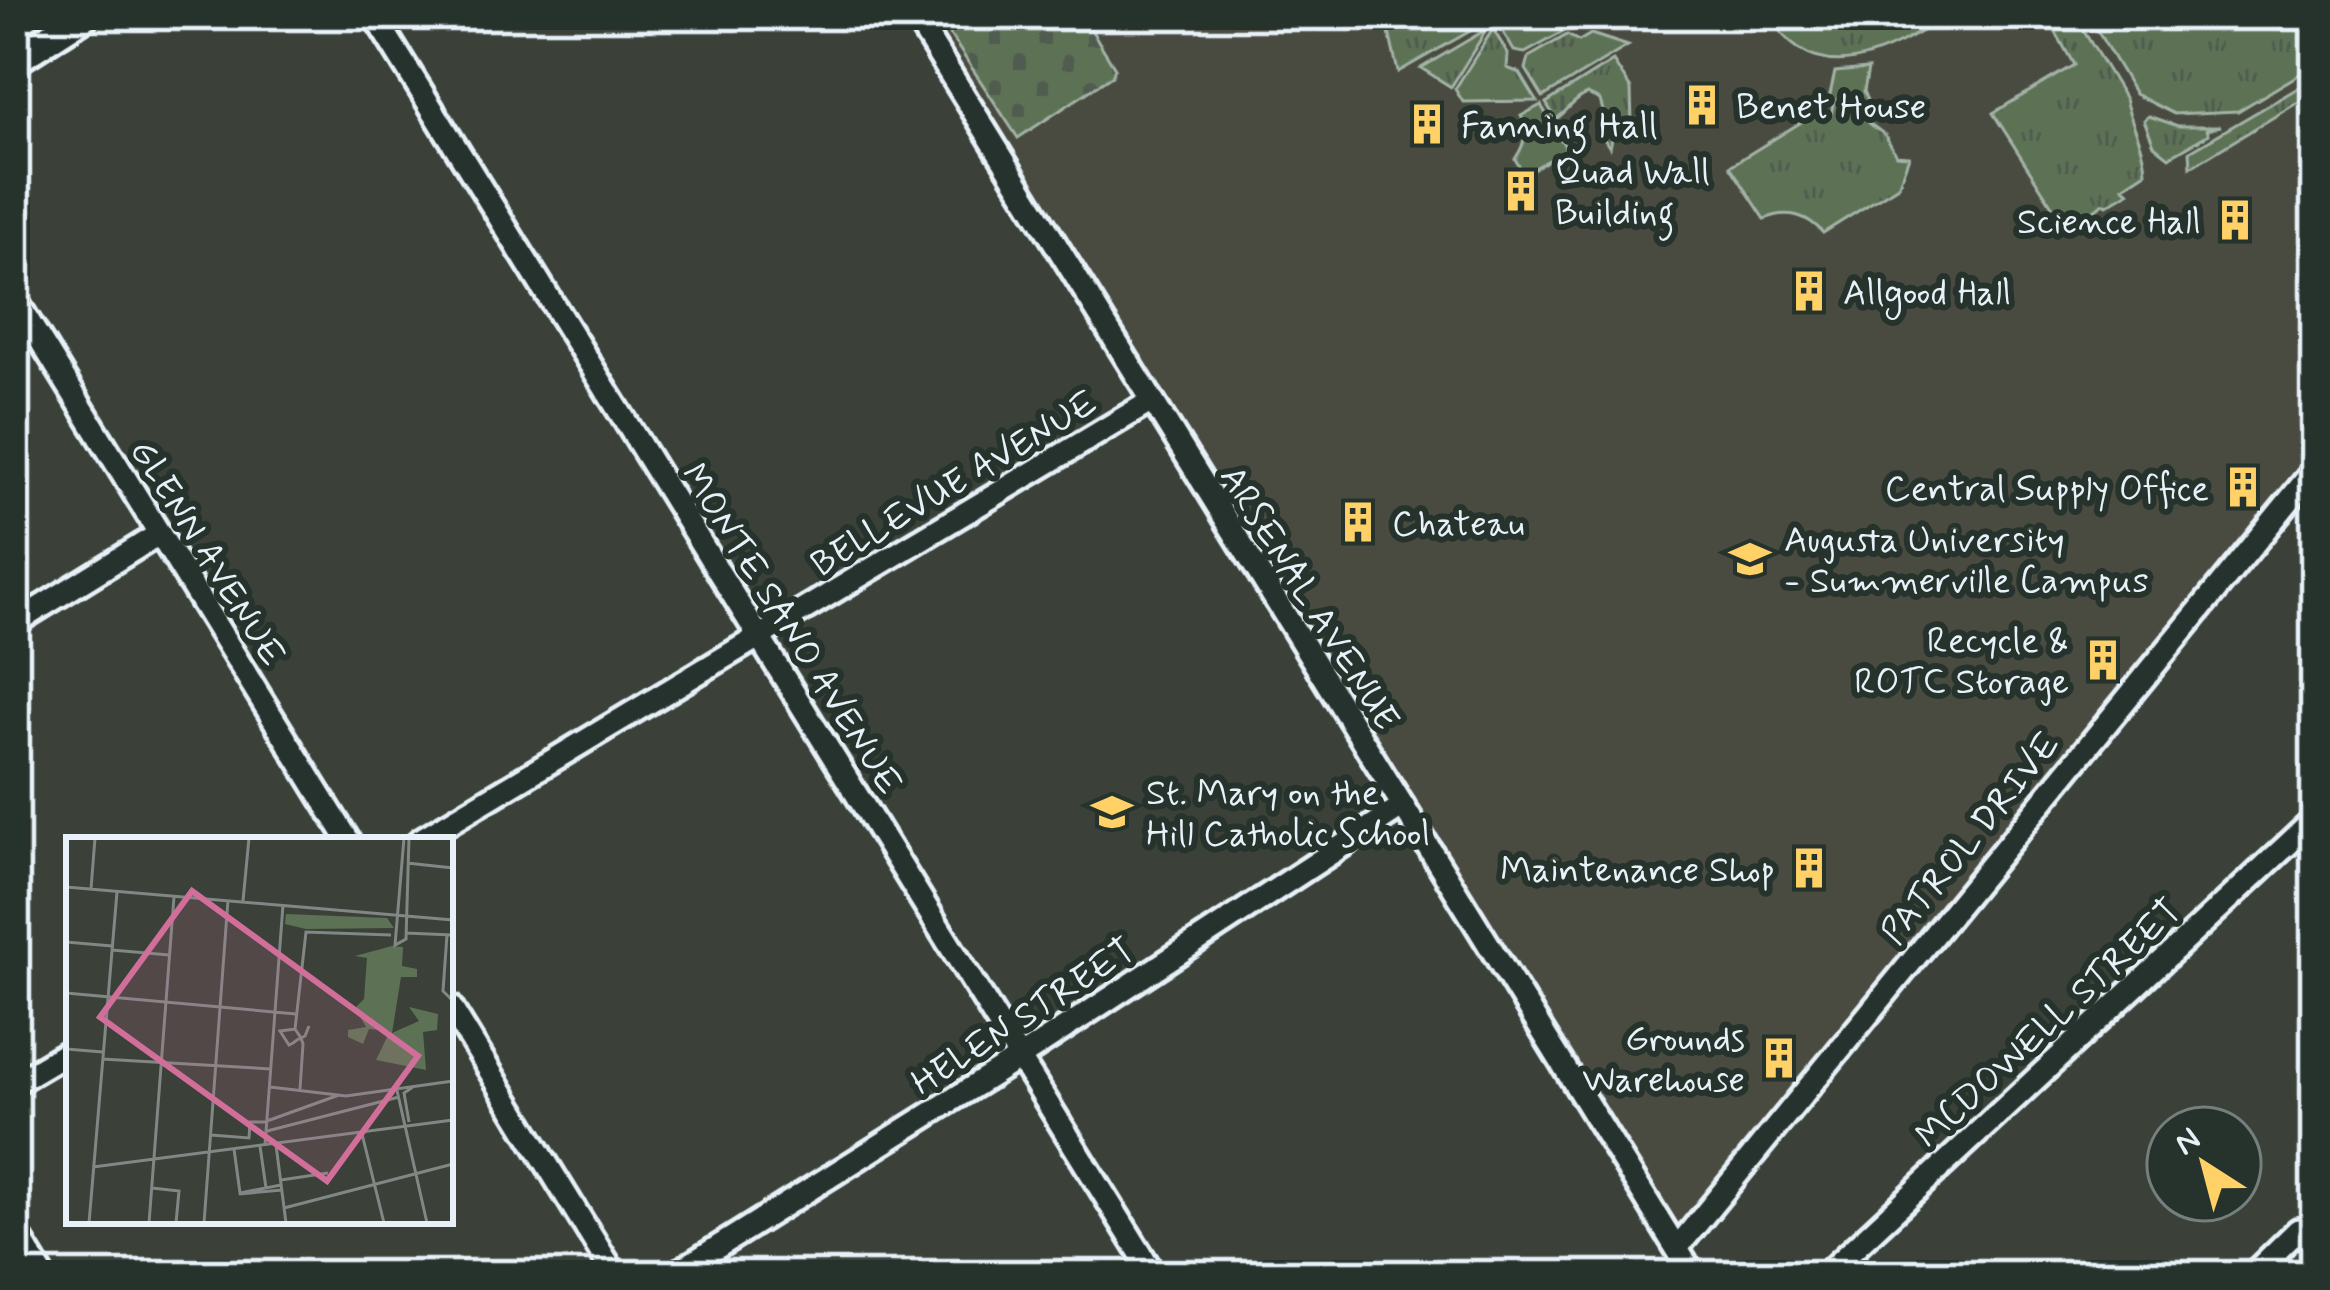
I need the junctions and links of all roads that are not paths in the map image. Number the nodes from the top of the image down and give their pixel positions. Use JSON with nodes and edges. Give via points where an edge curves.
{"nodes":[{"id":1,"x":85,"y":15,"type":"edge"},
{"id":2,"x":374,"y":15,"type":"edge"},
{"id":3,"x":914,"y":15,"type":"edge"},
{"id":4,"x":15,"y":60,"type":"edge"},
{"id":5,"x":15,"y":299,"type":"edge"},
{"id":6,"x":1150,"y":402,"type":"junction"},
{"id":7,"x":2315,"y":469,"type":"edge"},
{"id":8,"x":159,"y":534,"type":"junction"},
{"id":9,"x":15,"y":623,"type":"edge"},
{"id":10,"x":759,"y":636,"type":"junction"},
{"id":11,"x":1403,"y":806,"type":"junction"},
{"id":12,"x":2315,"y":819,"type":"edge"},
{"id":13,"x":346,"y":837,"type":"edge"},
{"id":14,"x":425,"y":837,"type":"edge"},
{"id":15,"x":453,"y":1011,"type":"edge"},
{"id":16,"x":66,"y":1053,"type":"edge"},
{"id":17,"x":1019,"y":1058,"type":"junction"},
{"id":18,"x":15,"y":1083,"type":"edge"},
{"id":19,"x":2298,"y":1230,"type":"dead end"},
{"id":20,"x":15,"y":1236,"type":"edge"},
{"id":21,"x":1676,"y":1248,"type":"junction"},
{"id":22,"x":39,"y":1275,"type":"edge"},
{"id":23,"x":615,"y":1275,"type":"edge"},
{"id":24,"x":673,"y":1275,"type":"edge"},
{"id":25,"x":1154,"y":1275,"type":"edge"},
{"id":26,"x":1693,"y":1275,"type":"edge"},
{"id":27,"x":1825,"y":1275,"type":"edge"},
{"id":28,"x":2252,"y":1275,"type":"edge"}],
"edges":[{"from":1,"to":4,"type":"main road"},
{"from":2,"to":10,"type":"street","name":"MONTE SANO AVENUE"},
{"from":3,"to":6,"type":"street","name":"ARSENAL AVENUE"},
{"from":5,"to":8,"type":"street","name":"GLENN AVENUE"},
{"from":6,"to":10,"type":"street","name":"BELLEVUE AVENUE"},
{"from":6,"to":11,"type":"street","name":"ARSENAL AVENUE"},
{"from":7,"to":21,"type":"street","name":"PATROL DRIVE"},
{"from":8,"to":9,"type":"street"},
{"from":8,"to":13,"type":"street","name":"GLENN AVENUE"},
{"from":10,"to":14,"type":"street","name":"BELLEVUE AVENUE"},
{"from":10,"to":17,"type":"street","name":"MONTE SANO AVENUE"},
{"from":11,"to":17,"type":"street","name":"HELEN STREET"},
{"from":11,"to":21,"type":"street","name":"ARSENAL AVENUE"},
{"from":12,"to":27,"type":"street","name":"MCDOWELL STREET"},
{"from":15,"to":23,"type":"street"},
{"from":16,"to":18,"type":"street"},
{"from":17,"to":24,"type":"street","name":"HELEN STREET"},
{"from":17,"to":25,"type":"street","name":"MONTE SANO AVENUE"},
{"from":19,"to":28,"type":"street"},
{"from":20,"to":22,"type":"main road"},
{"from":21,"to":26,"type":"street","name":"ARSENAL AVENUE"}]}
